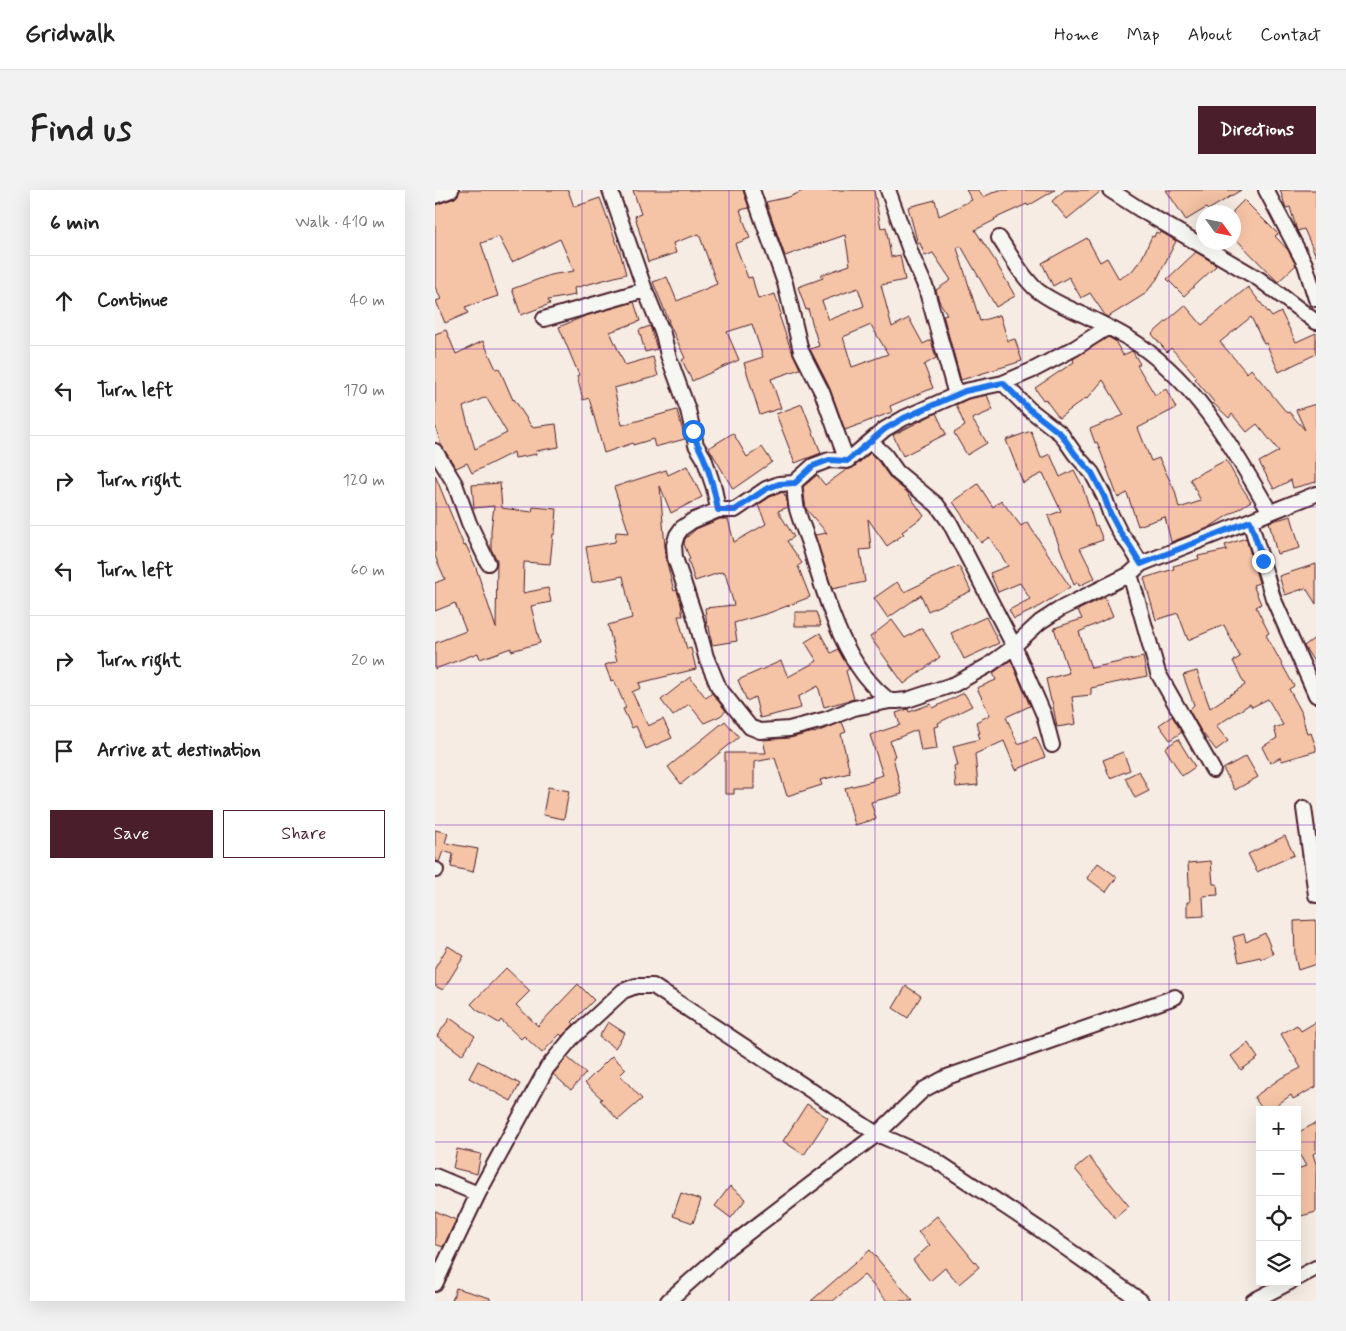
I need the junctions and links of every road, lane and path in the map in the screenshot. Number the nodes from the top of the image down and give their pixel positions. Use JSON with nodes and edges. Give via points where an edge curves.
{"nodes":[{"id":1,"x":451,"y":190,"type":"edge"},
{"id":2,"x":610,"y":190,"type":"edge"},
{"id":3,"x":752,"y":190,"type":"edge"},
{"id":4,"x":888,"y":190,"type":"edge"},
{"id":5,"x":1110,"y":190,"type":"edge"},
{"id":6,"x":1265,"y":190,"type":"edge"},
{"id":7,"x":435,"y":196,"type":"edge"},
{"id":8,"x":999,"y":238,"type":"dead end"},
{"id":9,"x":645,"y":290,"type":"junction"},
{"id":10,"x":1316,"y":299,"type":"edge"},
{"id":11,"x":544,"y":318,"type":"dead end"},
{"id":12,"x":1316,"y":322,"type":"edge"},
{"id":13,"x":1109,"y":326,"type":"junction"},
{"id":14,"x":1003,"y":383,"type":"junction"},
{"id":15,"x":956,"y":395,"type":"junction"},
{"id":16,"x":871,"y":442,"type":"junction"},
{"id":17,"x":435,"y":451,"type":"edge"},
{"id":18,"x":847,"y":461,"type":"junction"},
{"id":19,"x":795,"y":483,"type":"junction"},
{"id":20,"x":1316,"y":494,"type":"edge"},
{"id":21,"x":718,"y":510,"type":"junction"},
{"id":22,"x":1270,"y":512,"type":"junction"},
{"id":23,"x":1250,"y":521,"type":"junction"},
{"id":24,"x":489,"y":563,"type":"dead end"},
{"id":25,"x":1141,"y":564,"type":"junction"},
{"id":26,"x":1131,"y":574,"type":"junction"},
{"id":27,"x":1014,"y":646,"type":"junction"},
{"id":28,"x":1316,"y":695,"type":"edge"},
{"id":29,"x":890,"y":701,"type":"junction"},
{"id":30,"x":1052,"y":744,"type":"dead end"},
{"id":31,"x":1213,"y":770,"type":"dead end"},
{"id":32,"x":1304,"y":808,"type":"dead end"},
{"id":33,"x":1316,"y":895,"type":"edge"},
{"id":34,"x":1175,"y":997,"type":"dead end"},
{"id":35,"x":877,"y":1134,"type":"junction"},
{"id":36,"x":435,"y":1176,"type":"edge"},
{"id":37,"x":478,"y":1194,"type":"junction"},
{"id":38,"x":1316,"y":1268,"type":"edge"},
{"id":39,"x":1301,"y":1276,"type":"edge"},
{"id":40,"x":435,"y":1284,"type":"edge"},
{"id":41,"x":1282,"y":1286,"type":"edge"},
{"id":42,"x":668,"y":1301,"type":"edge"},
{"id":43,"x":1141,"y":1301,"type":"edge"},
{"id":44,"x":1253,"y":1301,"type":"edge"}],
"edges":[{"from":1,"to":7,"type":"street"},
{"from":2,"to":9,"type":"street"},
{"from":3,"to":18,"type":"street","via":[[785,283],[801,351],[823,392]]},
{"from":4,"to":15,"type":"street","via":[[926,288]]},
{"from":5,"to":12,"type":"street","via":[[1259,279]]},
{"from":6,"to":10,"type":"street","via":[[1305,264]]},
{"from":8,"to":13,"type":"street","via":[[1024,276],[1037,289],[1054,301]]},
{"from":9,"to":11,"type":"street"},
{"from":9,"to":21,"type":"street","via":[[679,381]]},
{"from":13,"to":14,"type":"street","via":[[1075,348]]},
{"from":13,"to":22,"type":"street","via":[[1149,352],[1217,423]]},
{"from":14,"to":15,"type":"street"},
{"from":14,"to":25,"type":"street","via":[[1061,434],[1092,473],[1120,532]]},
{"from":15,"to":16,"type":"street","via":[[904,418]]},
{"from":16,"to":18,"type":"street"},
{"from":16,"to":27,"type":"street","via":[[885,454],[897,472],[937,505],[950,523]]},
{"from":17,"to":24,"type":"street","via":[[455,484]]},
{"from":18,"to":19,"type":"street","via":[[829,460],[813,466]]},
{"from":19,"to":21,"type":"street","via":[[766,489],[735,510]]},
{"from":19,"to":29,"type":"street","via":[[797,508],[833,618],[846,647],[861,669],[873,686]]},
{"from":20,"to":22,"type":"street"},
{"from":21,"to":29,"type":"street","via":[[682,528],[674,545],[675,558],[719,688],[750,727],[760,731],[789,729],[854,708]]},
{"from":22,"to":23,"type":"street"},
{"from":23,"to":25,"type":"street"},
{"from":23,"to":28,"type":"street","via":[[1273,598]]},
{"from":25,"to":26,"type":"street"},
{"from":26,"to":27,"type":"street","via":[[1060,609]]},
{"from":26,"to":31,"type":"street","via":[[1158,673]]},
{"from":27,"to":29,"type":"street","via":[[955,684],[907,700]]},
{"from":27,"to":30,"type":"street"},
{"from":32,"to":33,"type":"street"},
{"from":34,"to":35,"type":"street","via":[[947,1077],[923,1090]]},
{"from":35,"to":37,"type":"street","via":[[653,986],[637,986],[623,990],[571,1039],[547,1068]]},
{"from":35,"to":42,"type":"street","via":[[729,1248]]},
{"from":35,"to":43,"type":"street","via":[[932,1158]]},
{"from":36,"to":37,"type":"street"},
{"from":37,"to":40,"type":"street"},
{"from":38,"to":39,"type":"street"},
{"from":41,"to":44,"type":"street"}]}
